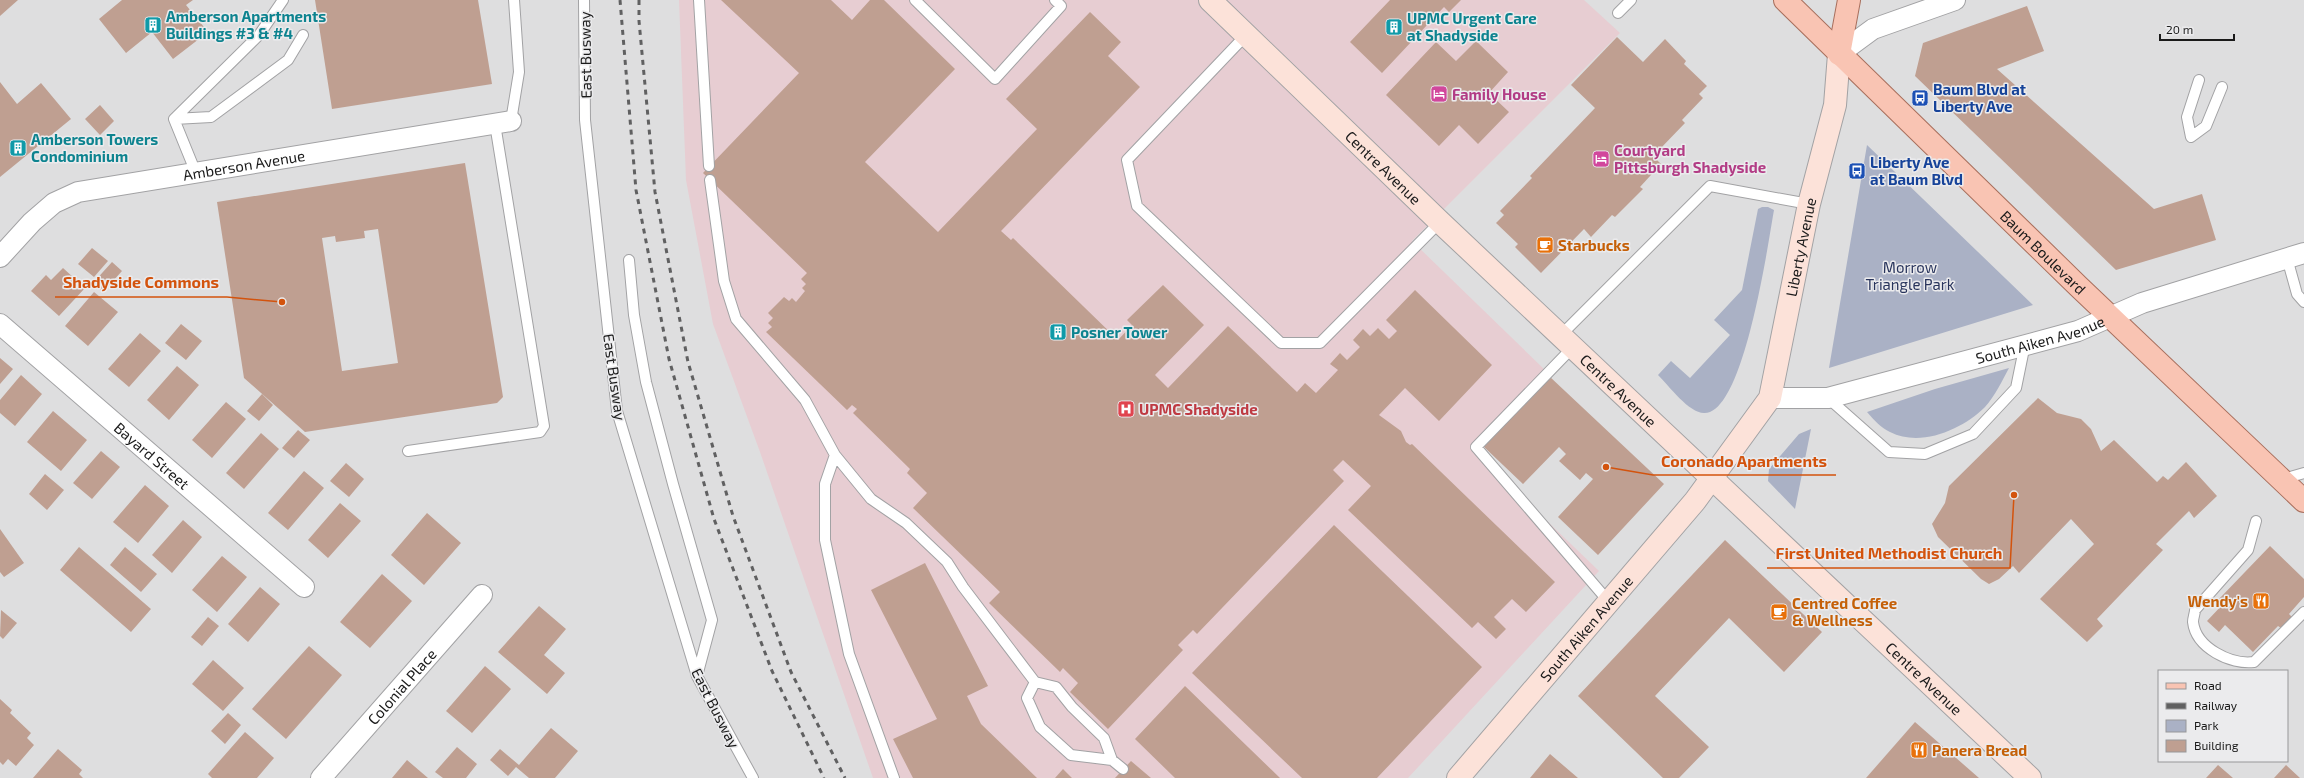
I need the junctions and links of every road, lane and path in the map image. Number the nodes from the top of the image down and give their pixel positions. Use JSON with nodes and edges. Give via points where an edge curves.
{"nodes":[{"id":1,"x":283,"y":0,"type":"edge"},
{"id":2,"x":514,"y":0,"type":"edge"},
{"id":3,"x":584,"y":0,"type":"edge"},
{"id":4,"x":699,"y":0,"type":"edge"},
{"id":5,"x":915,"y":0,"type":"edge"},
{"id":6,"x":1055,"y":0,"type":"edge"},
{"id":7,"x":1210,"y":0,"type":"edge"},
{"id":8,"x":1631,"y":0,"type":"edge"},
{"id":9,"x":1785,"y":0,"type":"edge"},
{"id":10,"x":1849,"y":0,"type":"edge"},
{"id":11,"x":1955,"y":0,"type":"edge"},
{"id":12,"x":1618,"y":13,"type":"dead end"},
{"id":13,"x":1247,"y":34,"type":"junction"},
{"id":14,"x":303,"y":36,"type":"dead end"},
{"id":15,"x":1839,"y":54,"type":"junction"},
{"id":16,"x":2199,"y":80,"type":"dead end"},
{"id":17,"x":2222,"y":87,"type":"dead end"},
{"id":18,"x":174,"y":119,"type":"junction"},
{"id":19,"x":503,"y":123,"type":"junction"},
{"id":20,"x":709,"y":166,"type":"dead end"},
{"id":21,"x":196,"y":173,"type":"junction"},
{"id":22,"x":710,"y":180,"type":"dead end"},
{"id":23,"x":1809,"y":204,"type":"junction"},
{"id":24,"x":1440,"y":222,"type":"junction"},
{"id":25,"x":2295,"y":256,"type":"edge"},
{"id":26,"x":0,"y":257,"type":"edge"},
{"id":27,"x":629,"y":260,"type":"dead end"},
{"id":28,"x":2304,"y":302,"type":"edge"},
{"id":29,"x":2111,"y":317,"type":"junction"},
{"id":30,"x":0,"y":324,"type":"edge"},
{"id":31,"x":1567,"y":341,"type":"junction"},
{"id":32,"x":2026,"y":344,"type":"junction"},
{"id":33,"x":1770,"y":398,"type":"junction"},
{"id":34,"x":1828,"y":398,"type":"junction"},
{"id":35,"x":408,"y":451,"type":"dead end"},
{"id":36,"x":835,"y":455,"type":"junction"},
{"id":37,"x":2304,"y":473,"type":"edge"},
{"id":38,"x":1713,"y":479,"type":"junction"},
{"id":39,"x":2283,"y":479,"type":"junction"},
{"id":40,"x":2304,"y":501,"type":"edge"},
{"id":41,"x":2256,"y":521,"type":"dead end"},
{"id":42,"x":304,"y":587,"type":"dead end"},
{"id":43,"x":482,"y":595,"type":"dead end"},
{"id":44,"x":1609,"y":602,"type":"junction"},
{"id":45,"x":2304,"y":612,"type":"edge"},
{"id":46,"x":697,"y":676,"type":"junction"},
{"id":47,"x":1035,"y":682,"type":"junction"},
{"id":48,"x":1112,"y":760,"type":"junction"},
{"id":49,"x":1123,"y":770,"type":"dead end"},
{"id":50,"x":321,"y":778,"type":"edge"},
{"id":51,"x":753,"y":778,"type":"edge"},
{"id":52,"x":894,"y":778,"type":"edge"},
{"id":53,"x":1458,"y":778,"type":"edge"},
{"id":54,"x":2030,"y":778,"type":"edge"}],
"edges":[{"from":1,"to":18,"type":"lane","via":[[259,35]]},
{"from":2,"to":19,"type":"lane","via":[[519,72]]},
{"from":3,"to":46,"type":"lane","name":"East Busway","via":[[586,120],[617,411]]},
{"from":4,"to":20,"type":"lane"},
{"from":5,"to":6,"type":"lane","via":[[995,79],[1061,6]]},
{"from":7,"to":13,"type":"main road","name":"Centre Avenue"},
{"from":8,"to":12,"type":"lane"},
{"from":9,"to":15,"type":"main road","name":"Baum Boulevard"},
{"from":10,"to":15,"type":"main road","name":"Liberty Avenue"},
{"from":11,"to":15,"type":"street","via":[[1873,29]]},
{"from":13,"to":24,"type":"main road","name":"Centre Avenue"},
{"from":13,"to":24,"type":"lane","via":[[1126,160],[1137,206],[1281,343],[1320,343]]},
{"from":14,"to":18,"type":"lane","via":[[288,60],[211,117]]},
{"from":15,"to":23,"type":"main road","name":"Liberty Avenue","via":[[1835,105]]},
{"from":15,"to":29,"type":"main road","name":"Baum Boulevard"},
{"from":16,"to":17,"type":"lane","via":[[2187,117],[2191,137],[2206,126]]},
{"from":18,"to":21,"type":"lane"},
{"from":19,"to":21,"type":"street","name":"Amberson Avenue"},
{"from":19,"to":35,"type":"lane","via":[[544,426],[540,432]]},
{"from":21,"to":26,"type":"street","name":"Amberson Avenue","via":[[78,192],[54,203],[32,222]]},
{"from":22,"to":36,"type":"lane","via":[[724,281],[736,319],[805,400]]},
{"from":23,"to":31,"type":"lane","via":[[1710,186]]},
{"from":23,"to":33,"type":"main road","name":"Liberty Avenue"},
{"from":24,"to":31,"type":"main road","name":"Centre Avenue"},
{"from":25,"to":28,"type":"lane","via":[[2297,294]]},
{"from":25,"to":29,"type":"street","name":"South Aiken Avenue","via":[[2142,304]]},
{"from":27,"to":46,"type":"lane","via":[[634,315],[646,382],[712,620]]},
{"from":29,"to":32,"type":"street","name":"South Aiken Avenue","via":[[2078,331]]},
{"from":29,"to":39,"type":"main road","name":"Baum Boulevard"},
{"from":30,"to":42,"type":"street","name":"Bayard Street"},
{"from":31,"to":38,"type":"main road","name":"Centre Avenue"},
{"from":31,"to":44,"type":"lane","via":[[1476,447]]},
{"from":32,"to":34,"type":"street","name":"South Aiken Avenue"},
{"from":32,"to":34,"type":"lane","via":[[2016,388],[1973,434],[1925,454],[1889,452]]},
{"from":33,"to":34,"type":"street","name":"South Aiken Avenue"},
{"from":33,"to":38,"type":"main road","name":"Liberty Avenue"},
{"from":36,"to":47,"type":"lane","via":[[871,499],[906,523],[947,562]]},
{"from":36,"to":52,"type":"lane","via":[[825,484],[824,540],[849,654]]},
{"from":37,"to":39,"type":"lane"},
{"from":38,"to":44,"type":"main road","name":"South Aiken Avenue"},
{"from":38,"to":54,"type":"main road","name":"Centre Avenue"},
{"from":39,"to":40,"type":"main road","name":"Baum Boulevard"},
{"from":41,"to":45,"type":"lane","via":[[2248,550],[2195,610],[2193,622],[2198,634],[2210,648],[2227,659],[2243,663],[2254,662]]},
{"from":43,"to":50,"type":"street","name":"Colonial Place"},
{"from":44,"to":53,"type":"main road","name":"South Aiken Avenue"},
{"from":46,"to":51,"type":"lane","name":"East Busway"},
{"from":47,"to":48,"type":"lane","via":[[1056,687],[1072,707],[1104,738]]},
{"from":47,"to":48,"type":"lane","via":[[1027,698],[1040,727],[1071,755]]},
{"from":48,"to":49,"type":"lane"}]}
